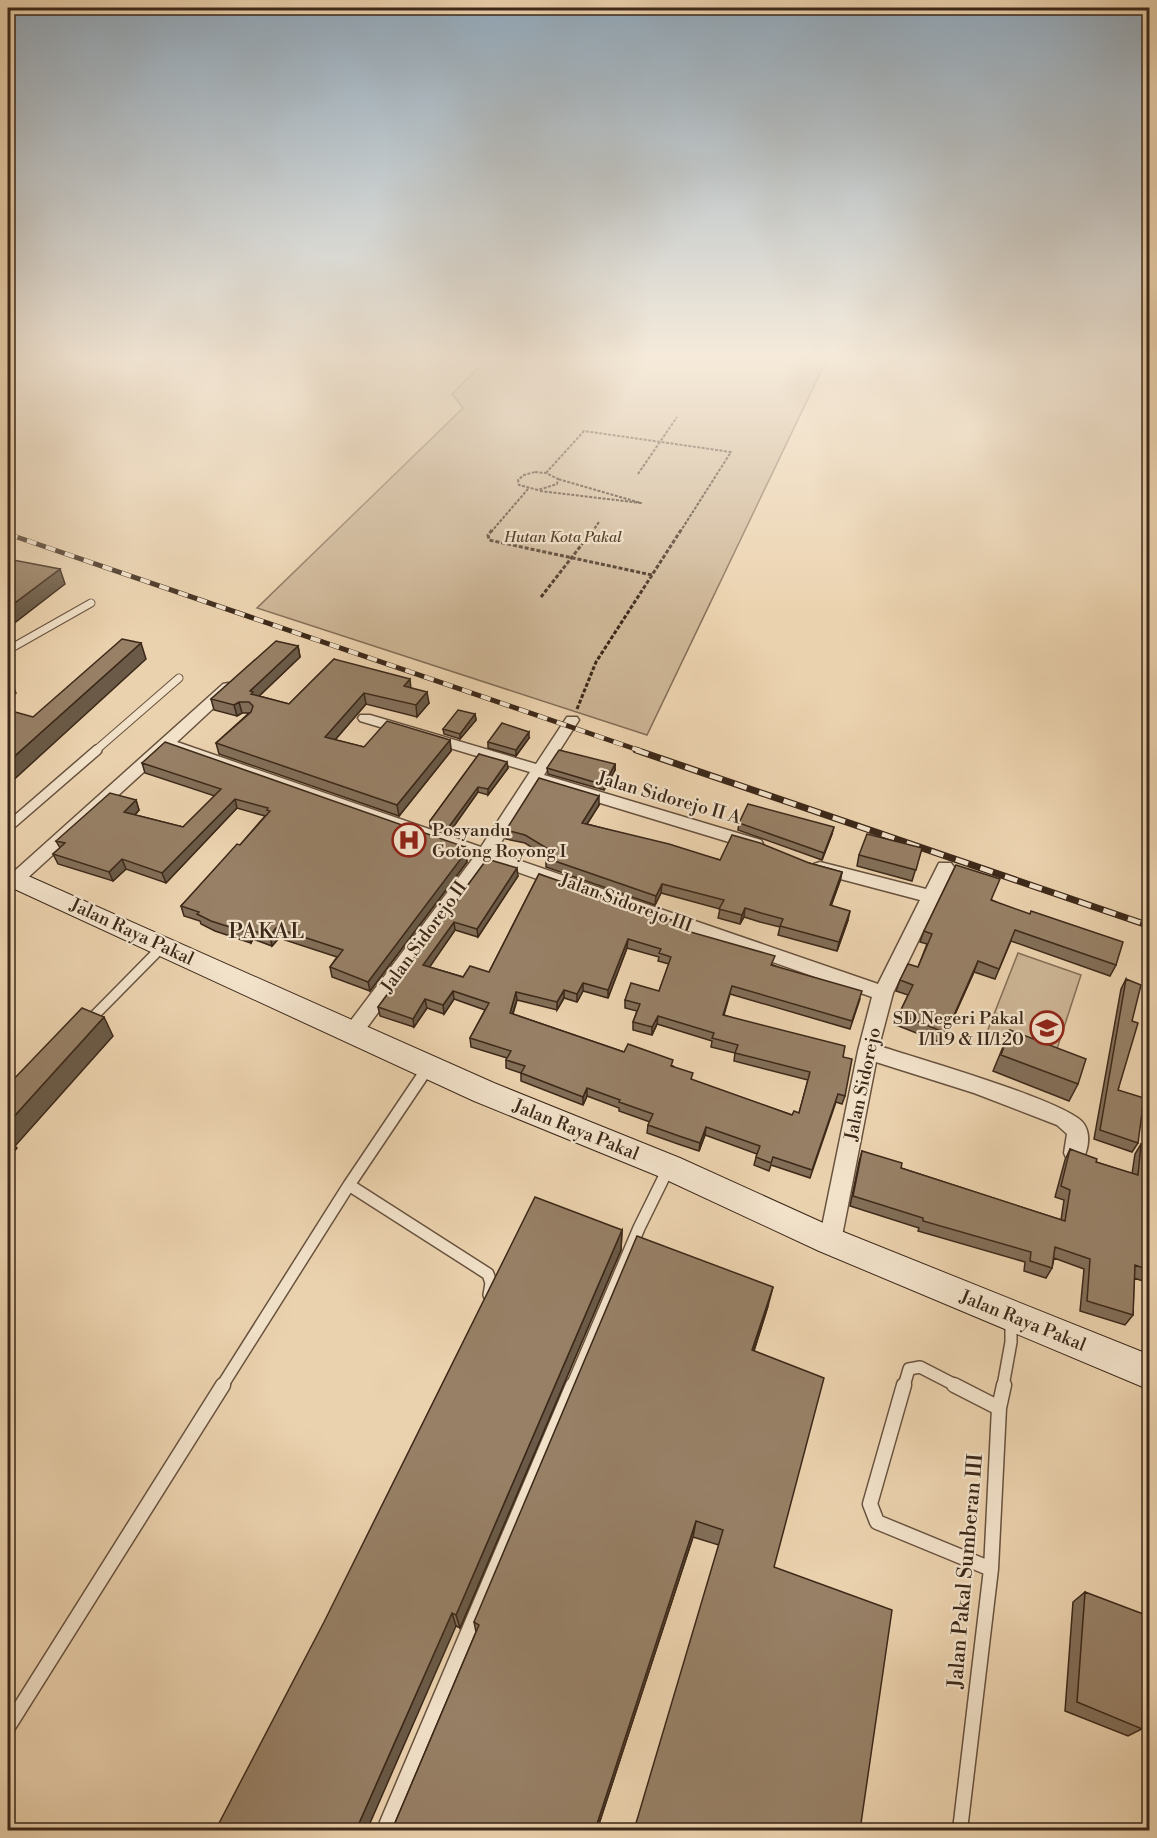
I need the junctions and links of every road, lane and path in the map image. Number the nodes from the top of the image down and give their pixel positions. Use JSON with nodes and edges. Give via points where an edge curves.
{"nodes":[{"id":1,"x":572,"y":444,"type":"edge"},
{"id":2,"x":659,"y":444,"type":"edge"},
{"id":3,"x":673,"y":444,"type":"edge"},
{"id":4,"x":546,"y":473,"type":"junction"},
{"id":5,"x":638,"y":474,"type":"dead end"},
{"id":6,"x":558,"y":479,"type":"junction"},
{"id":7,"x":528,"y":489,"type":"junction"},
{"id":8,"x":540,"y":491,"type":"junction"},
{"id":9,"x":599,"y":522,"type":"dead end"},
{"id":10,"x":569,"y":558,"type":"junction"},
{"id":11,"x":652,"y":575,"type":"junction"},
{"id":12,"x":541,"y":597,"type":"dead end"},
{"id":13,"x":91,"y":603,"type":"dead end"},
{"id":14,"x":8,"y":650,"type":"edge"},
{"id":15,"x":242,"y":674,"type":"edge"},
{"id":16,"x":179,"y":678,"type":"dead end"},
{"id":17,"x":365,"y":718,"type":"dead end"},
{"id":18,"x":572,"y":720,"type":"joint"},
{"id":19,"x":166,"y":743,"type":"junction"},
{"id":20,"x":538,"y":774,"type":"junction"},
{"id":21,"x":8,"y":827,"type":"edge"},
{"id":22,"x":771,"y":848,"type":"edge"},
{"id":23,"x":486,"y":853,"type":"junction"},
{"id":24,"x":807,"y":864,"type":"edge"},
{"id":25,"x":945,"y":867,"type":"dead end"},
{"id":26,"x":12,"y":877,"type":"edge"},
{"id":27,"x":930,"y":896,"type":"junction"},
{"id":28,"x":156,"y":953,"type":"junction"},
{"id":29,"x":883,"y":993,"type":"junction"},
{"id":30,"x":81,"y":1029,"type":"edge"},
{"id":31,"x":352,"y":1032,"type":"junction"},
{"id":32,"x":868,"y":1051,"type":"junction"},
{"id":33,"x":421,"y":1077,"type":"junction"},
{"id":34,"x":1075,"y":1153,"type":"edge"},
{"id":35,"x":663,"y":1178,"type":"junction"},
{"id":36,"x":349,"y":1185,"type":"junction"},
{"id":37,"x":830,"y":1241,"type":"junction"},
{"id":38,"x":482,"y":1312,"type":"edge"},
{"id":39,"x":1012,"y":1327,"type":"junction"},
{"id":40,"x":1149,"y":1373,"type":"edge"},
{"id":41,"x":999,"y":1408,"type":"junction"},
{"id":42,"x":991,"y":1569,"type":"junction"},
{"id":43,"x":8,"y":1727,"type":"edge"},
{"id":44,"x":384,"y":1830,"type":"edge"},
{"id":45,"x":960,"y":1830,"type":"edge"}],
"edges":[{"from":1,"to":4,"type":"path"},
{"from":2,"to":5,"type":"path"},
{"from":3,"to":11,"type":"path","via":[[731,454]]},
{"from":4,"to":6,"type":"path"},
{"from":4,"to":7,"type":"path","via":[[524,475],[518,480],[519,485]]},
{"from":6,"to":8,"type":"path","via":[[551,489]]},
{"from":6,"to":8,"type":"path","via":[[641,503]]},
{"from":7,"to":8,"type":"path"},
{"from":7,"to":10,"type":"path","via":[[487,538]]},
{"from":9,"to":10,"type":"path"},
{"from":10,"to":11,"type":"path"},
{"from":10,"to":12,"type":"path"},
{"from":11,"to":18,"type":"path","via":[[596,662]]},
{"from":13,"to":14,"type":"lane"},
{"from":15,"to":19,"type":"street"},
{"from":16,"to":21,"type":"lane"},
{"from":17,"to":20,"type":"street","name":"Jalan Sidorejo II A"},
{"from":18,"to":20,"type":"street","name":"Jalan Sidorejo II"},
{"from":19,"to":23,"type":"street","name":"Jalan Sidorejo III","via":[[209,751]]},
{"from":19,"to":26,"type":"street"},
{"from":20,"to":22,"type":"street","name":"Jalan Sidorejo II A"},
{"from":20,"to":23,"type":"street","name":"Jalan Sidorejo II"},
{"from":23,"to":29,"type":"street","name":"Jalan Sidorejo III"},
{"from":23,"to":31,"type":"street","name":"Jalan Sidorejo II"},
{"from":24,"to":27,"type":"street"},
{"from":25,"to":27,"type":"street","name":"Jalan Sidorejo"},
{"from":26,"to":28,"type":"main road","name":"Jalan Raya Pakal"},
{"from":27,"to":29,"type":"street","name":"Jalan Sidorejo"},
{"from":28,"to":30,"type":"lane"},
{"from":28,"to":31,"type":"main road","name":"Jalan Raya Pakal"},
{"from":29,"to":32,"type":"street","name":"Jalan Sidorejo"},
{"from":31,"to":33,"type":"main road","name":"Jalan Raya Pakal"},
{"from":32,"to":34,"type":"street","via":[[979,1086],[1064,1119],[1076,1129]]},
{"from":32,"to":37,"type":"street","name":"Jalan Sidorejo"},
{"from":33,"to":35,"type":"main road","name":"Jalan Raya Pakal"},
{"from":33,"to":36,"type":"lane"},
{"from":35,"to":37,"type":"main road","name":"Jalan Raya Pakal"},
{"from":35,"to":44,"type":"lane"},
{"from":36,"to":38,"type":"lane","via":[[488,1274],[491,1291]]},
{"from":36,"to":43,"type":"lane"},
{"from":37,"to":39,"type":"main road","name":"Jalan Raya Pakal"},
{"from":39,"to":40,"type":"main road","name":"Jalan Raya Pakal"},
{"from":39,"to":41,"type":"lane","name":"Jalan Pakal Sumberan III"},
{"from":41,"to":42,"type":"lane","name":"Jalan Pakal Sumberan III"},
{"from":41,"to":42,"type":"lane","via":[[920,1367],[909,1369],[870,1504],[877,1522]]},
{"from":42,"to":45,"type":"lane","name":"Jalan Pakal Sumberan III"}]}
